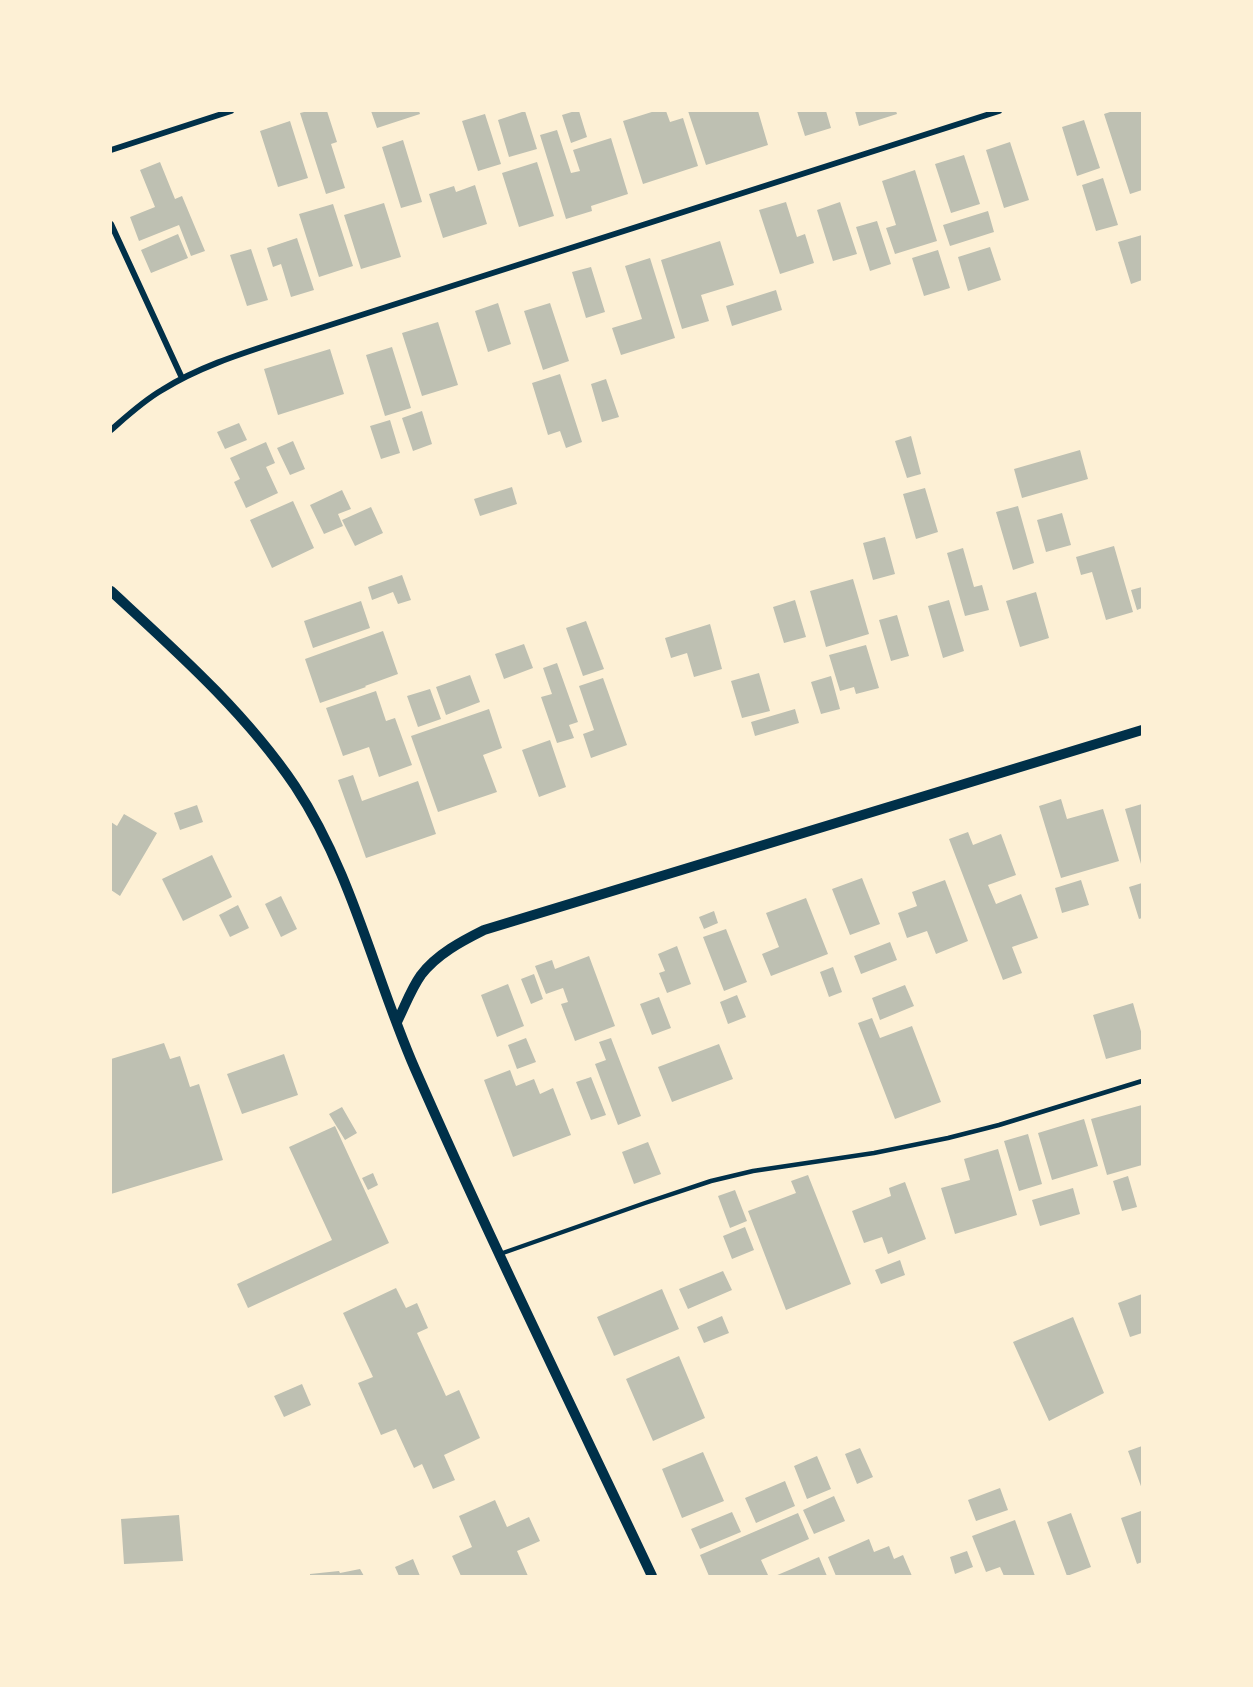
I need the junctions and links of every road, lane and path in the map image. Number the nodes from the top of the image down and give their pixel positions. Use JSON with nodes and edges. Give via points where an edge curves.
{"nodes":[{"id":1,"x":231,"y":111,"type":"edge"},
{"id":2,"x":999,"y":111,"type":"edge"},
{"id":3,"x":111,"y":150,"type":"edge"},
{"id":4,"x":111,"y":224,"type":"edge"},
{"id":5,"x":182,"y":378,"type":"junction"},
{"id":6,"x":111,"y":430,"type":"edge"},
{"id":7,"x":111,"y":591,"type":"edge"},
{"id":8,"x":1142,"y":730,"type":"edge"},
{"id":9,"x":397,"y":1022,"type":"junction"},
{"id":10,"x":1142,"y":1081,"type":"edge"},
{"id":11,"x":500,"y":1254,"type":"junction"},
{"id":12,"x":652,"y":1576,"type":"edge"}],
"edges":[{"from":1,"to":3,"type":"street"},
{"from":2,"to":5,"type":"street","via":[[277,342]]},
{"from":4,"to":5,"type":"street"},
{"from":5,"to":6,"type":"street"},
{"from":7,"to":9,"type":"street","via":[[230,706],[268,748],[295,787],[336,860]]},
{"from":8,"to":9,"type":"street","via":[[484,930],[458,943],[422,974]]},
{"from":9,"to":11,"type":"street"},
{"from":10,"to":11,"type":"lane","via":[[948,1138],[711,1181]]},
{"from":11,"to":12,"type":"street"}]}
